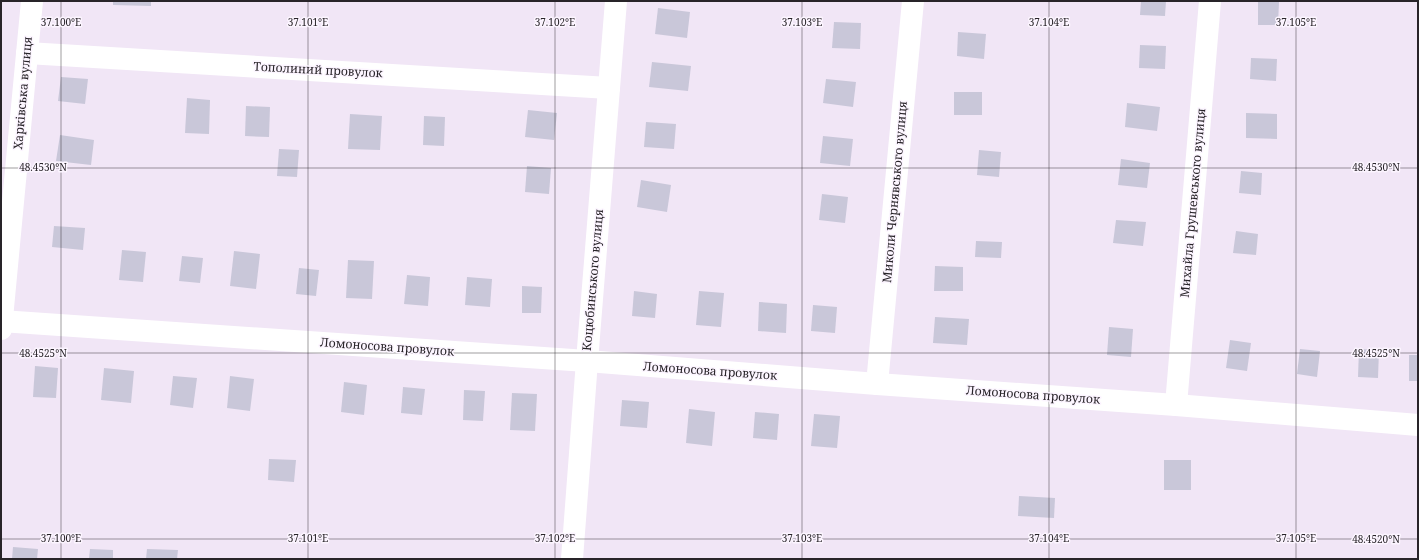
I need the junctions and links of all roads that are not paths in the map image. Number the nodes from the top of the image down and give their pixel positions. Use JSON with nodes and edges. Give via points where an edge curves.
{"nodes":[{"id":1,"x":32,"y":1,"type":"edge"},
{"id":2,"x":616,"y":1,"type":"edge"},
{"id":3,"x":913,"y":1,"type":"edge"},
{"id":4,"x":1210,"y":1,"type":"edge"},
{"id":5,"x":27,"y":53,"type":"junction"},
{"id":6,"x":609,"y":88,"type":"junction"},
{"id":7,"x":1,"y":323,"type":"edge"},
{"id":8,"x":587,"y":361,"type":"junction"},
{"id":9,"x":877,"y":384,"type":"junction"},
{"id":10,"x":1176,"y":405,"type":"junction"},
{"id":11,"x":1418,"y":425,"type":"edge"},
{"id":12,"x":572,"y":559,"type":"edge"}],
"edges":[{"from":1,"to":5,"type":"street","name":"Харківська вулиця"},
{"from":2,"to":6,"type":"street","name":"Коцюбинського вулиця"},
{"from":3,"to":9,"type":"street","name":"Миколи Чернявського вулиця"},
{"from":4,"to":10,"type":"street","name":"Михайла Грушевського вулиця"},
{"from":5,"to":6,"type":"street","name":"Тополиний провулок"},
{"from":5,"to":7,"type":"street","name":"Харківська вулиця"},
{"from":6,"to":8,"type":"street","name":"Коцюбинського вулиця"},
{"from":7,"to":8,"type":"street","name":"Ломоносова провулок"},
{"from":8,"to":9,"type":"street","name":"Ломоносова провулок"},
{"from":8,"to":12,"type":"street","name":"Коцюбинського вулиця"},
{"from":9,"to":10,"type":"street","name":"Ломоносова провулок"},
{"from":10,"to":11,"type":"street","name":"Ломоносова провулок"}]}
